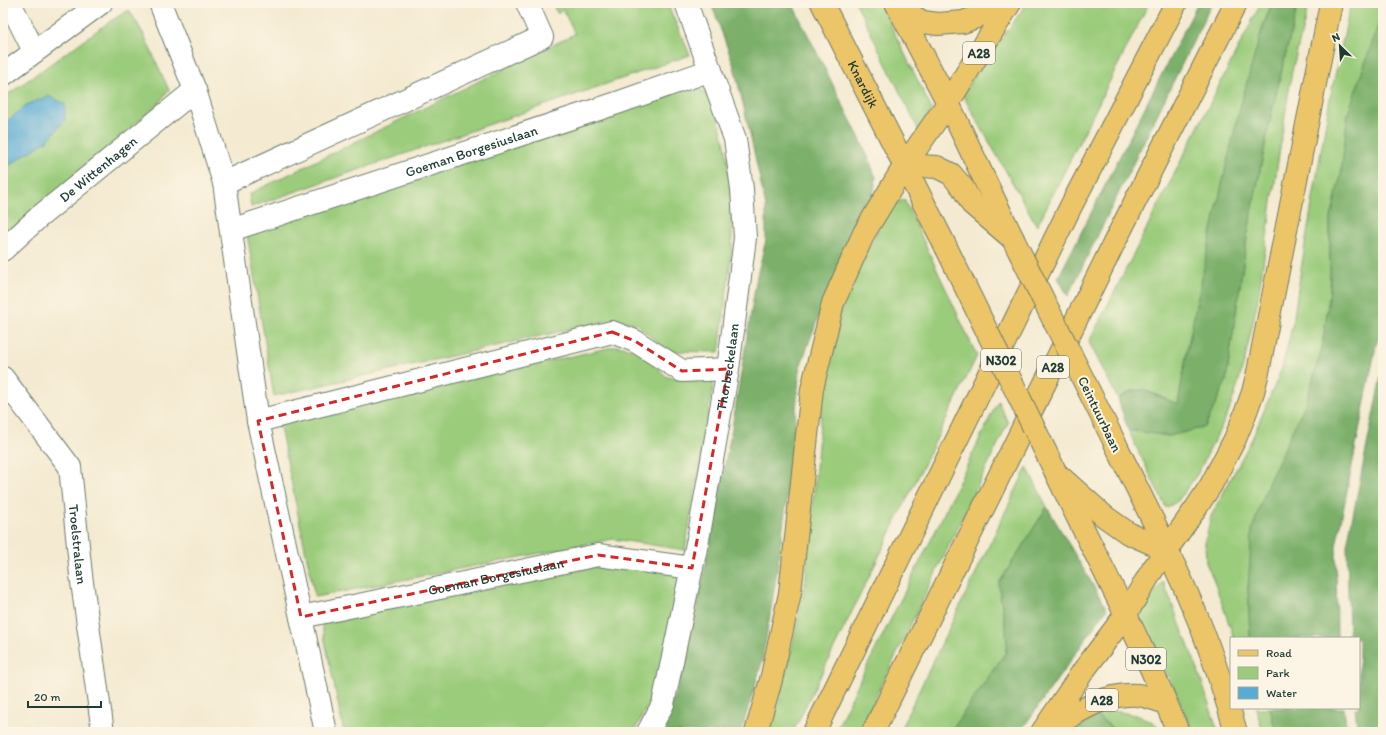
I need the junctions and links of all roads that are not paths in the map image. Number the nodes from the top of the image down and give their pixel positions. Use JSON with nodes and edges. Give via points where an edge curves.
{"nodes":[{"id":1,"x":10,"y":3,"type":"edge"},
{"id":2,"x":101,"y":3,"type":"edge"},
{"id":3,"x":160,"y":3,"type":"edge"},
{"id":4,"x":527,"y":3,"type":"edge"},
{"id":5,"x":686,"y":3,"type":"edge"},
{"id":6,"x":822,"y":3,"type":"edge"},
{"id":7,"x":996,"y":3,"type":"edge"},
{"id":8,"x":1010,"y":3,"type":"edge"},
{"id":9,"x":1176,"y":3,"type":"edge"},
{"id":10,"x":1236,"y":3,"type":"edge"},
{"id":11,"x":1331,"y":3,"type":"edge"},
{"id":12,"x":898,"y":6,"type":"edge"},
{"id":13,"x":34,"y":51,"type":"junction"},
{"id":14,"x":711,"y":70,"type":"junction"},
{"id":15,"x":3,"y":75,"type":"edge"},
{"id":16,"x":195,"y":90,"type":"junction"},
{"id":17,"x":948,"y":103,"type":"junction"},
{"id":18,"x":905,"y":165,"type":"junction"},
{"id":19,"x":224,"y":183,"type":"junction"},
{"id":20,"x":231,"y":230,"type":"junction"},
{"id":21,"x":1013,"y":239,"type":"junction"},
{"id":22,"x":3,"y":250,"type":"edge"},
{"id":23,"x":728,"y":369,"type":"junction"},
{"id":24,"x":3,"y":378,"type":"edge"},
{"id":25,"x":258,"y":421,"type":"junction"},
{"id":26,"x":1056,"y":473,"type":"junction"},
{"id":27,"x":1167,"y":550,"type":"junction"},
{"id":28,"x":692,"y":568,"type":"junction"},
{"id":29,"x":1126,"y":614,"type":"junction"},
{"id":30,"x":301,"y":616,"type":"junction"},
{"id":31,"x":1166,"y":703,"type":"junction"},
{"id":32,"x":103,"y":732,"type":"edge"},
{"id":33,"x":326,"y":732,"type":"edge"},
{"id":34,"x":648,"y":732,"type":"edge"},
{"id":35,"x":756,"y":732,"type":"edge"},
{"id":36,"x":814,"y":732,"type":"edge"},
{"id":37,"x":873,"y":732,"type":"edge"},
{"id":38,"x":1042,"y":732,"type":"edge"},
{"id":39,"x":1046,"y":732,"type":"edge"},
{"id":40,"x":1178,"y":732,"type":"edge"},
{"id":41,"x":1236,"y":732,"type":"edge"}],
"edges":[{"from":1,"to":13,"type":"street"},
{"from":2,"to":13,"type":"street"},
{"from":3,"to":16,"type":"street"},
{"from":4,"to":19,"type":"street","via":[[542,36]]},
{"from":5,"to":14,"type":"street","name":"Thorbeckelaan"},
{"from":6,"to":18,"type":"main road","name":"Knardijk","number":"N302"},
{"from":7,"to":12,"type":"main road","number":"A28","via":[[974,18],[963,22],[938,24],[923,22]]},
{"from":8,"to":17,"type":"main road","number":"A28"},
{"from":9,"to":36,"type":"main road","via":[[1070,208]]},
{"from":10,"to":37,"type":"main road","number":"A28","via":[[1114,243]]},
{"from":11,"to":27,"type":"main road","via":[[1253,392],[1235,439],[1211,485]]},
{"from":12,"to":17,"type":"main road"},
{"from":13,"to":15,"type":"street"},
{"from":14,"to":20,"type":"street","name":"Goeman Borgesiuslaan"},
{"from":14,"to":23,"type":"street","name":"Thorbeckelaan","via":[[735,139],[745,231]]},
{"from":16,"to":19,"type":"street"},
{"from":16,"to":22,"type":"street","name":"De Wittenhagen","via":[[39,217]]},
{"from":17,"to":18,"type":"main road"},
{"from":17,"to":21,"type":"main road","name":"Ceintuurbaan"},
{"from":18,"to":21,"type":"main road","via":[[937,167],[952,174],[972,204]]},
{"from":18,"to":26,"type":"main road","number":"N302","bridge":true},
{"from":18,"to":35,"type":"main road","via":[[864,233],[833,303],[812,389],[790,593],[771,680]]},
{"from":19,"to":20,"type":"street"},
{"from":20,"to":25,"type":"street"},
{"from":21,"to":27,"type":"main road","name":"Ceintuurbaan","bridge":true},
{"from":23,"to":25,"type":"street","via":[[682,371],[635,341],[612,332]]},
{"from":23,"to":28,"type":"street","name":"Thorbeckelaan"},
{"from":24,"to":32,"type":"street","name":"Troelstralaan","via":[[70,467]]},
{"from":25,"to":30,"type":"street"},
{"from":26,"to":27,"type":"main road","via":[[1104,516],[1128,533]]},
{"from":26,"to":29,"type":"main road","number":"N302"},
{"from":27,"to":29,"type":"main road"},
{"from":27,"to":41,"type":"main road","name":"Ceintuurbaan","via":[[1198,619]]},
{"from":28,"to":30,"type":"street","name":"Goeman Borgesiuslaan","via":[[598,555]]},
{"from":28,"to":34,"type":"street","name":"Thorbeckelaan","via":[[663,704]]},
{"from":29,"to":31,"type":"main road","number":"N302"},
{"from":29,"to":38,"type":"main road","number":"A28"},
{"from":30,"to":33,"type":"street"},
{"from":31,"to":39,"type":"main road","number":"A28","via":[[1137,695],[1099,701]]},
{"from":31,"to":40,"type":"main road","number":"N302"}]}
